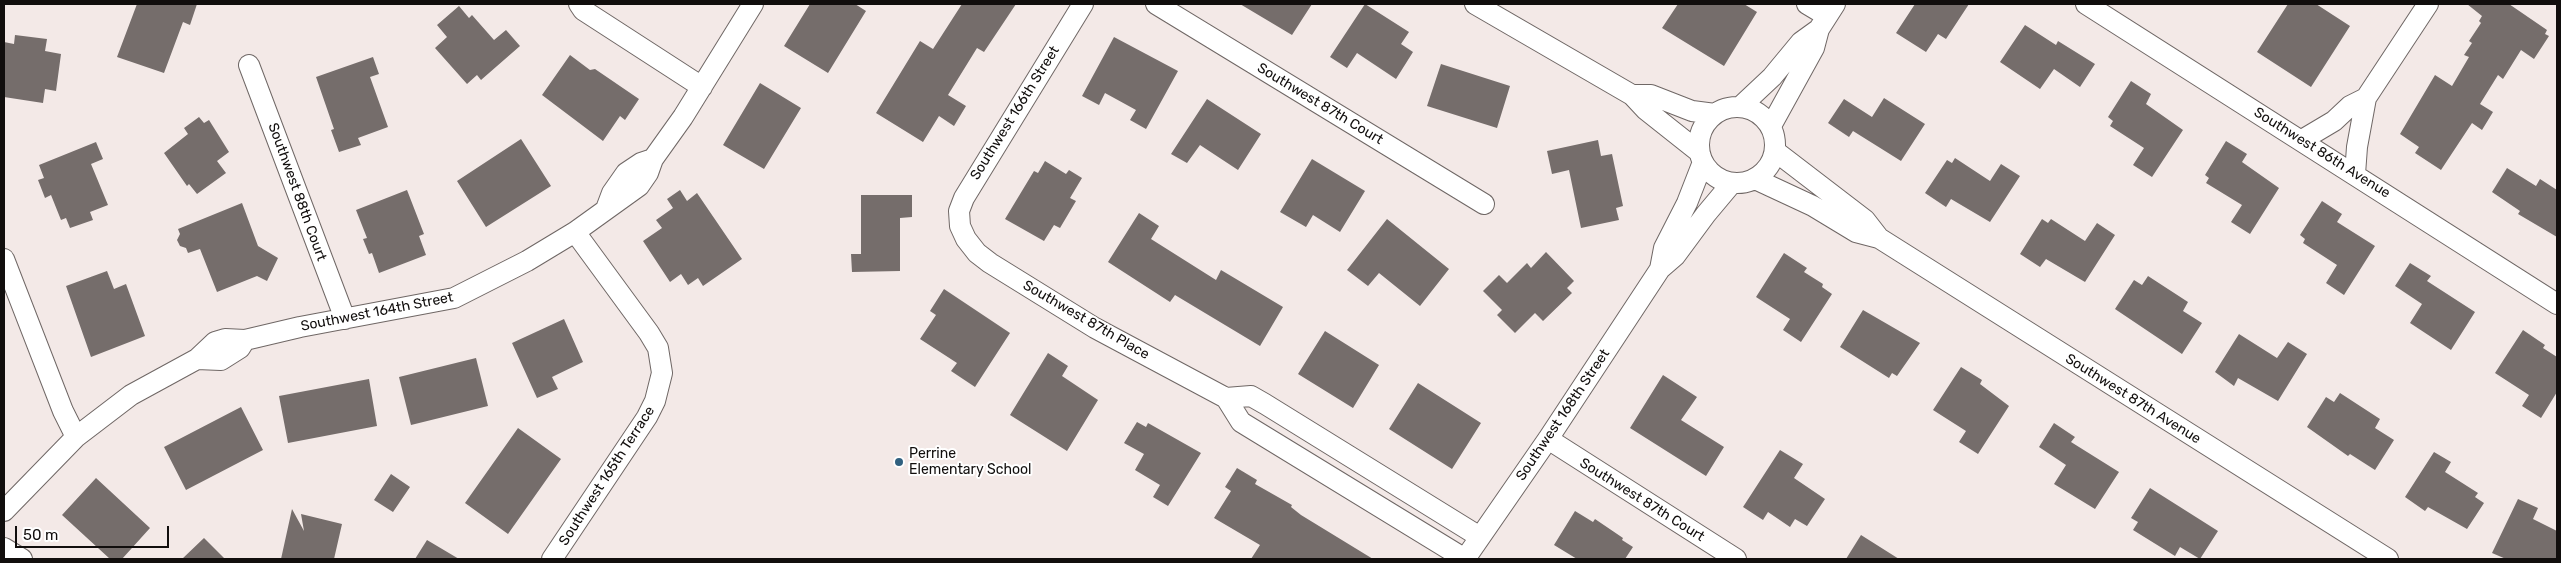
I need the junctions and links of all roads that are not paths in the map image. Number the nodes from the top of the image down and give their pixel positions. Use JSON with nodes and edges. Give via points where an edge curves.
{"nodes":[{"id":1,"x":580,"y":4,"type":"edge"},
{"id":2,"x":753,"y":4,"type":"edge"},
{"id":3,"x":1082,"y":4,"type":"edge"},
{"id":4,"x":1156,"y":4,"type":"edge"},
{"id":5,"x":1475,"y":4,"type":"edge"},
{"id":6,"x":1807,"y":4,"type":"edge"},
{"id":7,"x":2086,"y":4,"type":"edge"},
{"id":8,"x":2428,"y":4,"type":"edge"},
{"id":9,"x":1827,"y":16,"type":"edge"},
{"id":10,"x":249,"y":65,"type":"dead end"},
{"id":11,"x":702,"y":87,"type":"junction"},
{"id":12,"x":1632,"y":95,"type":"junction"},
{"id":13,"x":2366,"y":98,"type":"junction"},
{"id":14,"x":1740,"y":106,"type":"junction"},
{"id":15,"x":1715,"y":114,"type":"junction"},
{"id":16,"x":1771,"y":126,"type":"junction"},
{"id":17,"x":2302,"y":140,"type":"junction"},
{"id":18,"x":1775,"y":151,"type":"junction"},
{"id":19,"x":1701,"y":157,"type":"junction"},
{"id":20,"x":2356,"y":174,"type":"junction"},
{"id":21,"x":1755,"y":179,"type":"junction"},
{"id":22,"x":1732,"y":183,"type":"junction"},
{"id":23,"x":1484,"y":204,"type":"dead end"},
{"id":24,"x":960,"y":226,"type":"joint"},
{"id":25,"x":575,"y":232,"type":"junction"},
{"id":26,"x":1879,"y":238,"type":"junction"},
{"id":27,"x":4,"y":259,"type":"edge"},
{"id":28,"x":1660,"y":269,"type":"junction"},
{"id":29,"x":2557,"y":304,"type":"edge"},
{"id":30,"x":345,"y":318,"type":"junction"},
{"id":31,"x":1226,"y":398,"type":"junction"},
{"id":32,"x":76,"y":437,"type":"junction"},
{"id":33,"x":1548,"y":439,"type":"junction"},
{"id":34,"x":4,"y":511,"type":"edge"},
{"id":35,"x":1480,"y":537,"type":"junction"},
{"id":36,"x":4,"y":548,"type":"edge"},
{"id":37,"x":22,"y":559,"type":"edge"},
{"id":38,"x":552,"y":559,"type":"edge"},
{"id":39,"x":1465,"y":559,"type":"edge"},
{"id":40,"x":1736,"y":559,"type":"edge"},
{"id":41,"x":2388,"y":559,"type":"edge"}],
"edges":[{"from":1,"to":11,"type":"street","via":[[583,10]]},
{"from":2,"to":11,"type":"street","name":"Southwest 164th Street"},
{"from":3,"to":24,"type":"street","name":"Southwest 166th Street","via":[[970,186],[959,211]]},
{"from":4,"to":23,"type":"street","name":"Southwest 87th Court"},
{"from":5,"to":12,"type":"street"},
{"from":6,"to":9,"type":"street"},
{"from":7,"to":17,"type":"street","name":"Southwest 86th Avenue"},
{"from":8,"to":13,"type":"street"},
{"from":9,"to":14,"type":"street","via":[[1772,77]]},
{"from":9,"to":16,"type":"street","via":[[1814,48]]},
{"from":10,"to":30,"type":"street","name":"Southwest 88th Court"},
{"from":11,"to":25,"type":"street","name":"Southwest 164th Street","via":[[652,159],[626,173],[612,192],[606,209]]},
{"from":12,"to":15,"type":"street","via":[[1651,95],[1692,111]]},
{"from":12,"to":19,"type":"street"},
{"from":13,"to":17,"type":"street"},
{"from":13,"to":20,"type":"street","via":[[2357,147]]},
{"from":14,"to":15,"type":"street","via":[[1722,109]]},
{"from":14,"to":16,"type":"street","via":[[1763,116]]},
{"from":15,"to":19,"type":"street","via":[[1702,131]]},
{"from":16,"to":18,"type":"street"},
{"from":17,"to":20,"type":"street","name":"Southwest 86th Avenue"},
{"from":18,"to":21,"type":"street","via":[[1765,172]]},
{"from":18,"to":26,"type":"street","name":"Southwest 87th Avenue","via":[[1865,220]]},
{"from":19,"to":22,"type":"street","via":[[1718,178]]},
{"from":19,"to":28,"type":"street","name":"Southwest 168th Street","via":[[1687,203],[1664,248]]},
{"from":20,"to":29,"type":"street","name":"Southwest 86th Avenue"},
{"from":21,"to":22,"type":"street"},
{"from":21,"to":26,"type":"street","name":"Southwest 87th Avenue","via":[[1812,206],[1856,232]]},
{"from":22,"to":28,"type":"street","name":"Southwest 168th Street","via":[[1675,256]]},
{"from":24,"to":31,"type":"street","name":"Southwest 87th Place","via":[[966,239],[990,263],[1095,328]]},
{"from":25,"to":30,"type":"street","name":"Southwest 164th Street","via":[[527,262],[454,298]]},
{"from":25,"to":38,"type":"street","name":"Southwest 165th Terrace","via":[[658,348],[662,361],[661,385],[647,417]]},
{"from":26,"to":41,"type":"street","name":"Southwest 87th Avenue"},
{"from":27,"to":32,"type":"street","via":[[49,377]]},
{"from":28,"to":33,"type":"street","name":"Southwest 168th Street"},
{"from":30,"to":32,"type":"street","name":"Southwest 164th Street","via":[[245,340],[240,348],[221,360],[198,359],[131,395]]},
{"from":31,"to":35,"type":"street","via":[[1251,396]]},
{"from":31,"to":39,"type":"street","name":"Southwest 87th Place","via":[[1241,422]]},
{"from":32,"to":34,"type":"street","name":"Southwest 164th Street"},
{"from":33,"to":35,"type":"street","name":"Southwest 168th Street"},
{"from":33,"to":40,"type":"street","name":"Southwest 87th Court"},
{"from":35,"to":39,"type":"street","name":"Southwest 168th Street"},
{"from":36,"to":37,"type":"street"}]}
